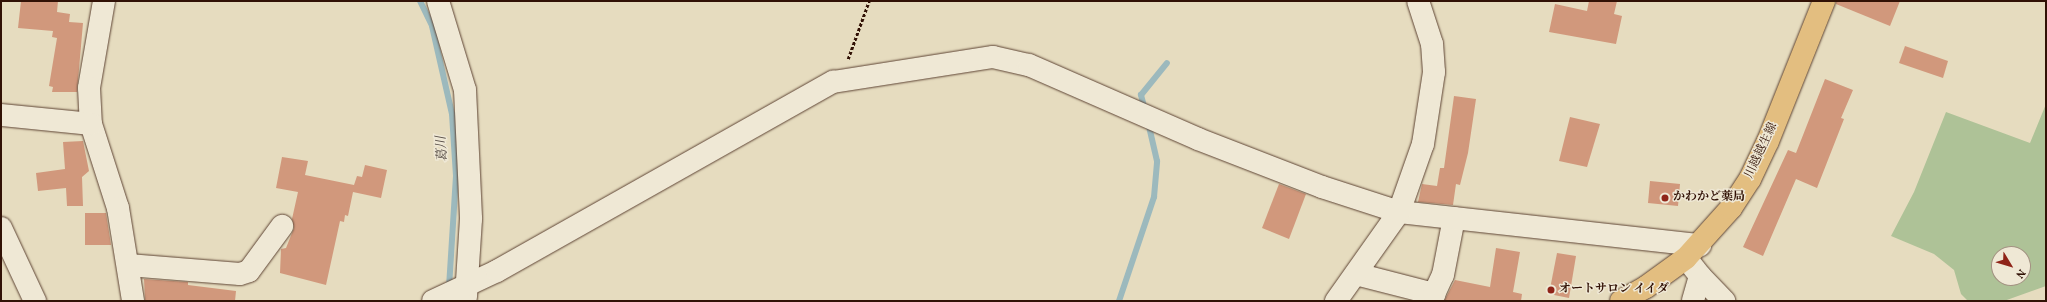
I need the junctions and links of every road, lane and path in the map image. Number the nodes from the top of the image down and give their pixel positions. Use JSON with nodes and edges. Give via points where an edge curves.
{"nodes":[{"id":1,"x":104,"y":1,"type":"edge"},
{"id":2,"x":438,"y":1,"type":"edge"},
{"id":3,"x":869,"y":1,"type":"edge"},
{"id":4,"x":1418,"y":1,"type":"edge"},
{"id":5,"x":1824,"y":1,"type":"edge"},
{"id":6,"x":833,"y":82,"type":"junction"},
{"id":7,"x":1,"y":115,"type":"edge"},
{"id":8,"x":91,"y":124,"type":"junction"},
{"id":9,"x":1399,"y":212,"type":"junction"},
{"id":10,"x":1454,"y":218,"type":"junction"},
{"id":11,"x":282,"y":226,"type":"dead end"},
{"id":12,"x":1,"y":228,"type":"edge"},
{"id":13,"x":1693,"y":251,"type":"junction"},
{"id":14,"x":128,"y":265,"type":"junction"},
{"id":15,"x":1356,"y":274,"type":"junction"},
{"id":16,"x":1700,"y":276,"type":"junction"},
{"id":17,"x":466,"y":293,"type":"edge"},
{"id":18,"x":35,"y":301,"type":"edge"},
{"id":19,"x":132,"y":301,"type":"edge"},
{"id":20,"x":433,"y":301,"type":"edge"},
{"id":21,"x":1336,"y":301,"type":"edge"},
{"id":22,"x":1621,"y":301,"type":"edge"},
{"id":23,"x":1693,"y":301,"type":"edge"},
{"id":24,"x":1724,"y":301,"type":"edge"}],
"edges":[{"from":1,"to":8,"type":"street","via":[[89,88]]},
{"from":2,"to":17,"type":"street","via":[[465,90],[471,219]]},
{"from":3,"to":6,"type":"path","via":[[849,56]]},
{"from":4,"to":9,"type":"street","via":[[1432,44],[1434,72],[1423,144]]},
{"from":5,"to":13,"type":"main road","name":"川越越生線","via":[[1750,179]]},
{"from":6,"to":9,"type":"street","via":[[993,58],[1029,65],[1198,139],[1330,190]]},
{"from":6,"to":17,"type":"street"},
{"from":7,"to":8,"type":"street"},
{"from":8,"to":14,"type":"street","via":[[118,208]]},
{"from":9,"to":10,"type":"street"},
{"from":9,"to":15,"type":"street"},
{"from":10,"to":13,"type":"street"},
{"from":10,"to":15,"type":"street","via":[[1443,275],[1434,294]]},
{"from":11,"to":14,"type":"street","via":[[249,271],[240,274]]},
{"from":12,"to":18,"type":"street"},
{"from":13,"to":16,"type":"street"},
{"from":13,"to":22,"type":"main road","name":"川越越生線","via":[[1646,287]]},
{"from":14,"to":19,"type":"street"},
{"from":15,"to":21,"type":"street"},
{"from":16,"to":23,"type":"street"},
{"from":16,"to":24,"type":"street"},
{"from":17,"to":20,"type":"street"}]}
